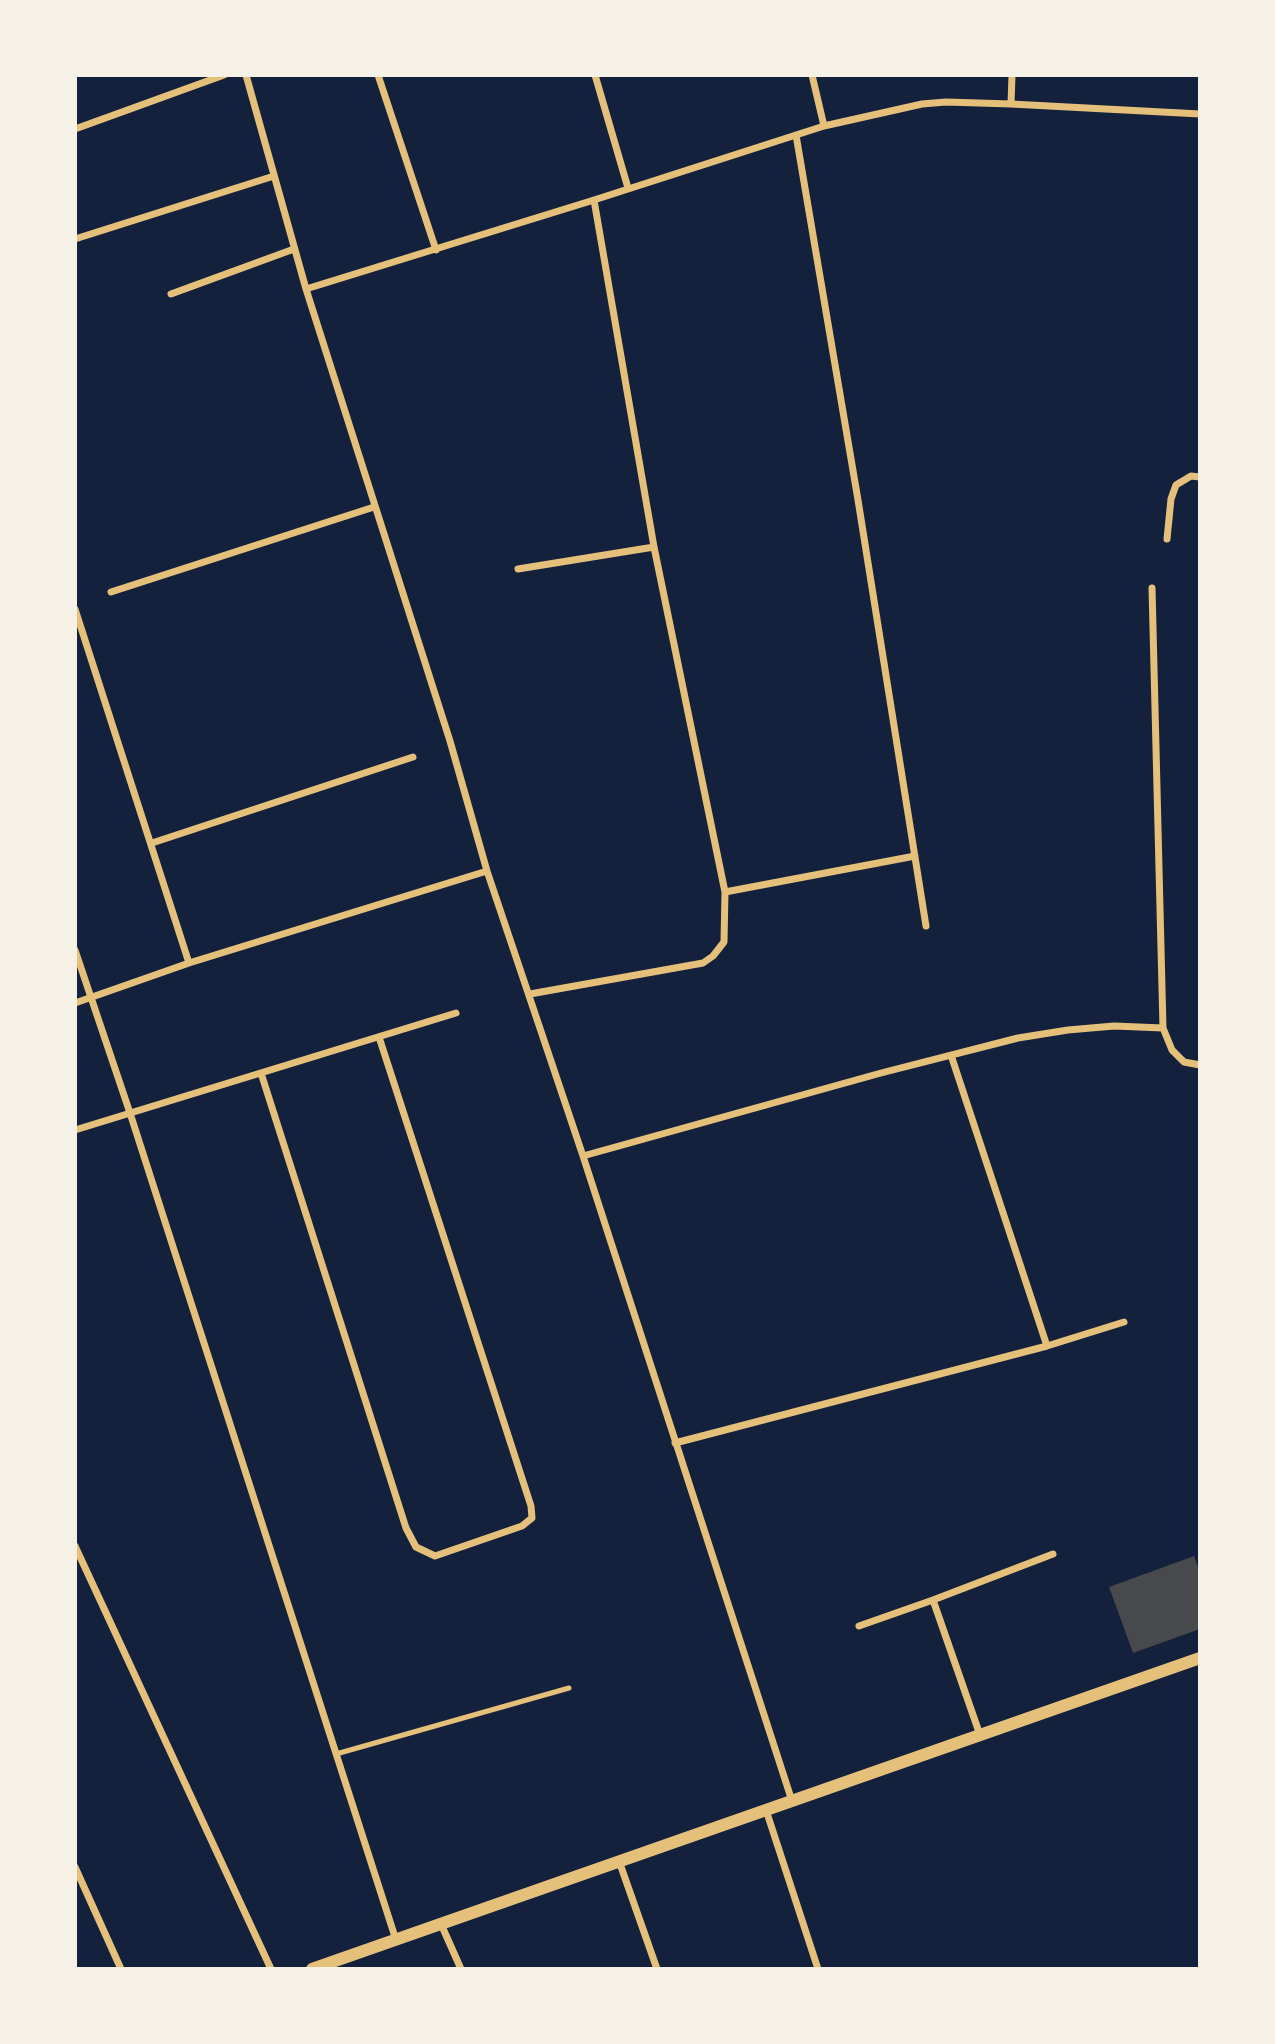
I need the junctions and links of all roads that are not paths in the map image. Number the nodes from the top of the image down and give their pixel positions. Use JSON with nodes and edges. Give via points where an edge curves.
{"nodes":[{"id":1,"x":224,"y":75,"type":"edge"},
{"id":2,"x":246,"y":75,"type":"edge"},
{"id":3,"x":378,"y":75,"type":"edge"},
{"id":4,"x":595,"y":75,"type":"edge"},
{"id":5,"x":812,"y":75,"type":"edge"},
{"id":6,"x":1012,"y":75,"type":"edge"},
{"id":7,"x":1011,"y":104,"type":"junction"},
{"id":8,"x":1200,"y":114,"type":"edge"},
{"id":9,"x":824,"y":126,"type":"junction"},
{"id":10,"x":75,"y":129,"type":"edge"},
{"id":11,"x":796,"y":135,"type":"junction"},
{"id":12,"x":274,"y":176,"type":"junction"},
{"id":13,"x":628,"y":188,"type":"junction"},
{"id":14,"x":594,"y":201,"type":"junction"},
{"id":15,"x":75,"y":239,"type":"edge"},
{"id":16,"x":294,"y":249,"type":"junction"},
{"id":17,"x":436,"y":250,"type":"junction"},
{"id":18,"x":306,"y":289,"type":"junction"},
{"id":19,"x":171,"y":293,"type":"dead end"},
{"id":20,"x":1200,"y":477,"type":"edge"},
{"id":21,"x":374,"y":507,"type":"junction"},
{"id":22,"x":1167,"y":539,"type":"dead end"},
{"id":23,"x":654,"y":547,"type":"junction"},
{"id":24,"x":518,"y":569,"type":"dead end"},
{"id":25,"x":1152,"y":587,"type":"dead end"},
{"id":26,"x":111,"y":592,"type":"dead end"},
{"id":27,"x":75,"y":609,"type":"edge"},
{"id":28,"x":413,"y":757,"type":"dead end"},
{"id":29,"x":152,"y":843,"type":"junction"},
{"id":30,"x":915,"y":856,"type":"junction"},
{"id":31,"x":487,"y":872,"type":"junction"},
{"id":32,"x":725,"y":892,"type":"junction"},
{"id":33,"x":926,"y":926,"type":"dead end"},
{"id":34,"x":75,"y":950,"type":"edge"},
{"id":35,"x":189,"y":964,"type":"junction"},
{"id":36,"x":530,"y":994,"type":"junction"},
{"id":37,"x":92,"y":998,"type":"junction"},
{"id":38,"x":75,"y":1003,"type":"edge"},
{"id":39,"x":456,"y":1013,"type":"dead end"},
{"id":40,"x":1163,"y":1028,"type":"junction"},
{"id":41,"x":379,"y":1037,"type":"junction"},
{"id":42,"x":951,"y":1055,"type":"junction"},
{"id":43,"x":1200,"y":1065,"type":"edge"},
{"id":44,"x":261,"y":1073,"type":"junction"},
{"id":45,"x":130,"y":1113,"type":"junction"},
{"id":46,"x":75,"y":1130,"type":"edge"},
{"id":47,"x":583,"y":1156,"type":"junction"},
{"id":48,"x":1124,"y":1322,"type":"dead end"},
{"id":49,"x":1047,"y":1346,"type":"junction"},
{"id":50,"x":676,"y":1443,"type":"junction"},
{"id":51,"x":75,"y":1546,"type":"edge"},
{"id":52,"x":1052,"y":1554,"type":"dead end"},
{"id":53,"x":933,"y":1600,"type":"junction"},
{"id":54,"x":859,"y":1626,"type":"dead end"},
{"id":55,"x":1200,"y":1658,"type":"edge"},
{"id":56,"x":569,"y":1688,"type":"dead end"},
{"id":57,"x":980,"y":1735,"type":"junction"},
{"id":58,"x":336,"y":1754,"type":"junction"},
{"id":59,"x":792,"y":1801,"type":"junction"},
{"id":60,"x":766,"y":1810,"type":"junction"},
{"id":61,"x":619,"y":1861,"type":"junction"},
{"id":62,"x":75,"y":1867,"type":"edge"},
{"id":63,"x":441,"y":1924,"type":"junction"},
{"id":64,"x":396,"y":1940,"type":"junction"},
{"id":65,"x":121,"y":1969,"type":"edge"},
{"id":66,"x":271,"y":1969,"type":"edge"},
{"id":67,"x":312,"y":1969,"type":"edge"},
{"id":68,"x":461,"y":1969,"type":"edge"},
{"id":69,"x":657,"y":1969,"type":"edge"},
{"id":70,"x":818,"y":1969,"type":"edge"}],
"edges":[{"from":1,"to":10,"type":"street"},
{"from":2,"to":12,"type":"street"},
{"from":3,"to":17,"type":"street"},
{"from":4,"to":13,"type":"street"},
{"from":5,"to":9,"type":"street"},
{"from":6,"to":7,"type":"street"},
{"from":7,"to":8,"type":"street"},
{"from":7,"to":9,"type":"street","via":[[922,104]]},
{"from":9,"to":11,"type":"street"},
{"from":11,"to":13,"type":"street"},
{"from":11,"to":30,"type":"street"},
{"from":12,"to":15,"type":"street"},
{"from":12,"to":16,"type":"street"},
{"from":13,"to":14,"type":"street"},
{"from":14,"to":17,"type":"street"},
{"from":14,"to":23,"type":"street"},
{"from":16,"to":18,"type":"street"},
{"from":16,"to":19,"type":"street"},
{"from":17,"to":18,"type":"street"},
{"from":18,"to":21,"type":"street"},
{"from":20,"to":22,"type":"street","via":[[1191,476],[1176,485]]},
{"from":21,"to":26,"type":"street"},
{"from":21,"to":31,"type":"street"},
{"from":23,"to":24,"type":"street"},
{"from":23,"to":32,"type":"street"},
{"from":25,"to":40,"type":"street"},
{"from":27,"to":29,"type":"street"},
{"from":28,"to":29,"type":"street"},
{"from":29,"to":35,"type":"street"},
{"from":30,"to":32,"type":"street"},
{"from":30,"to":33,"type":"street"},
{"from":31,"to":35,"type":"street"},
{"from":31,"to":36,"type":"street"},
{"from":32,"to":36,"type":"street","via":[[724,942],[703,963]]},
{"from":34,"to":37,"type":"street"},
{"from":35,"to":37,"type":"street"},
{"from":36,"to":47,"type":"street"},
{"from":37,"to":38,"type":"street"},
{"from":37,"to":45,"type":"street"},
{"from":39,"to":41,"type":"street"},
{"from":40,"to":42,"type":"street","via":[[1068,1030]]},
{"from":40,"to":43,"type":"street","via":[[1172,1050],[1184,1062]]},
{"from":41,"to":44,"type":"street"},
{"from":41,"to":44,"type":"street","via":[[531,1506],[532,1518],[522,1526],[435,1556],[416,1547],[405,1528]]},
{"from":42,"to":47,"type":"street"},
{"from":42,"to":49,"type":"street"},
{"from":44,"to":45,"type":"street"},
{"from":45,"to":46,"type":"street"},
{"from":45,"to":58,"type":"street"},
{"from":47,"to":50,"type":"street"},
{"from":48,"to":49,"type":"street"},
{"from":49,"to":50,"type":"street"},
{"from":50,"to":59,"type":"street"},
{"from":51,"to":66,"type":"street"},
{"from":52,"to":53,"type":"street"},
{"from":53,"to":54,"type":"street"},
{"from":53,"to":57,"type":"street"},
{"from":55,"to":57,"type":"street"},
{"from":56,"to":58,"type":"lane"},
{"from":57,"to":59,"type":"street"},
{"from":58,"to":64,"type":"street"},
{"from":59,"to":60,"type":"street"},
{"from":60,"to":61,"type":"street"},
{"from":60,"to":70,"type":"street"},
{"from":61,"to":63,"type":"street"},
{"from":61,"to":69,"type":"street"},
{"from":62,"to":65,"type":"street"},
{"from":63,"to":64,"type":"street"},
{"from":63,"to":68,"type":"street"},
{"from":64,"to":67,"type":"street"}]}
